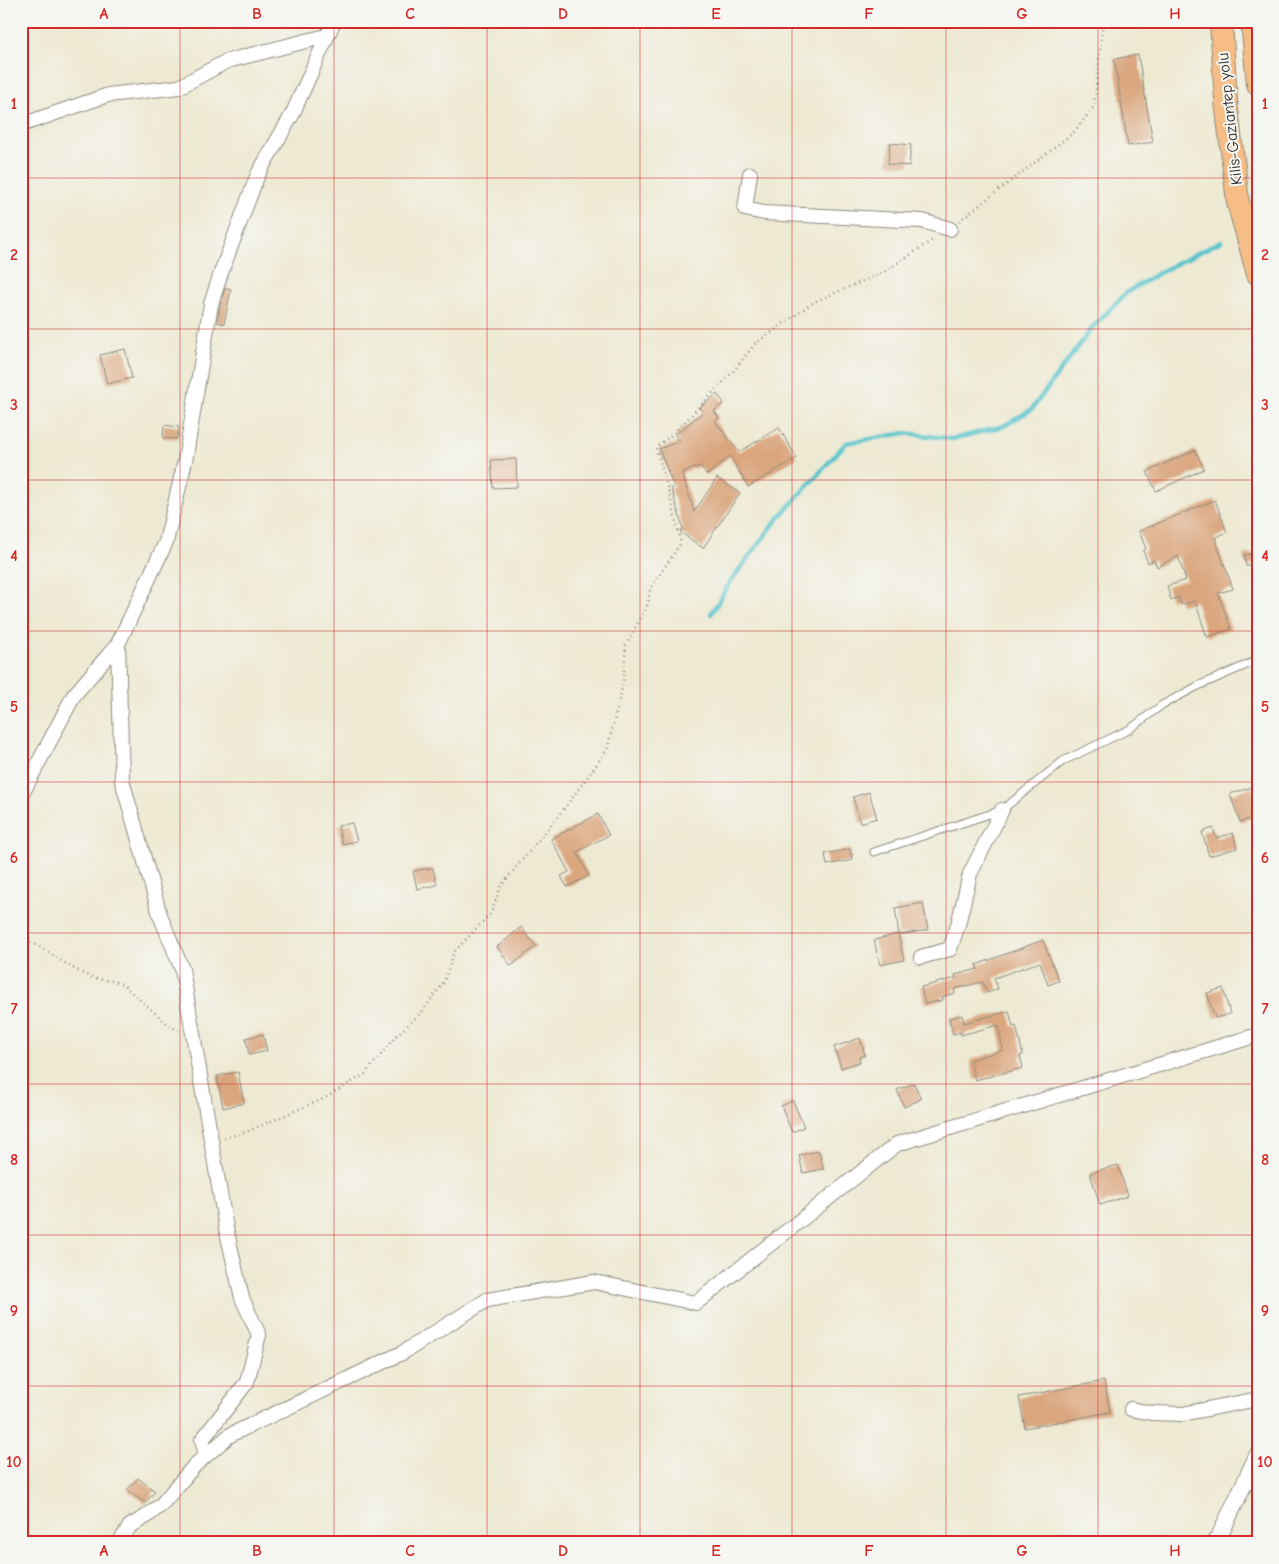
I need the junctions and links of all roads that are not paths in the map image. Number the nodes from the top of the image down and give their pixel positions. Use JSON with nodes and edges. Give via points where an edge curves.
{"nodes":[{"id":1,"x":334,"y":21,"type":"edge"},
{"id":2,"x":1220,"y":21,"type":"edge"},
{"id":3,"x":1252,"y":21,"type":"edge"},
{"id":4,"x":326,"y":36,"type":"junction"},
{"id":5,"x":1258,"y":84,"type":"edge"},
{"id":6,"x":21,"y":125,"type":"edge"},
{"id":7,"x":750,"y":174,"type":"dead end"},
{"id":8,"x":950,"y":229,"type":"road end"},
{"id":9,"x":1258,"y":274,"type":"edge"},
{"id":10,"x":118,"y":644,"type":"junction"},
{"id":11,"x":1258,"y":660,"type":"edge"},
{"id":12,"x":21,"y":796,"type":"edge"},
{"id":13,"x":1002,"y":810,"type":"junction"},
{"id":14,"x":874,"y":852,"type":"dead end"},
{"id":15,"x":922,"y":957,"type":"dead end"},
{"id":16,"x":1258,"y":1035,"type":"edge"},
{"id":17,"x":1258,"y":1399,"type":"edge"},
{"id":18,"x":1131,"y":1409,"type":"dead end"},
{"id":19,"x":206,"y":1454,"type":"junction"},
{"id":20,"x":1258,"y":1454,"type":"edge"},
{"id":21,"x":119,"y":1543,"type":"edge"},
{"id":22,"x":1214,"y":1543,"type":"edge"}],
"edges":[{"from":1,"to":4,"type":"street"},
{"from":2,"to":9,"type":"highway","name":"Kilis-Gaziantep yolu","via":[[1238,202]]},
{"from":3,"to":5,"type":"highway","name":"Kilis-Gaziantep yolu"},
{"from":4,"to":6,"type":"street","via":[[227,61],[179,87],[108,95]]},
{"from":4,"to":10,"type":"street","via":[[292,115],[258,174],[210,304],[185,461],[166,542]]},
{"from":7,"to":8,"type":"street","via":[[745,208],[764,213],[922,221]]},
{"from":10,"to":12,"type":"street","via":[[74,695]]},
{"from":10,"to":19,"type":"street","via":[[122,780],[160,915],[182,969],[226,1228],[240,1289],[258,1335],[247,1382],[202,1440]]},
{"from":11,"to":13,"type":"lane","via":[[1162,705],[1130,729],[1063,761]]},
{"from":13,"to":14,"type":"lane"},
{"from":13,"to":15,"type":"street","via":[[970,874],[950,949]]},
{"from":16,"to":19,"type":"street","via":[[898,1144],[696,1303],[594,1282],[487,1300],[402,1353],[230,1435]]},
{"from":17,"to":18,"type":"street","via":[[1182,1414]]},
{"from":19,"to":21,"type":"street","via":[[161,1505],[130,1526]]},
{"from":20,"to":22,"type":"street"}]}
